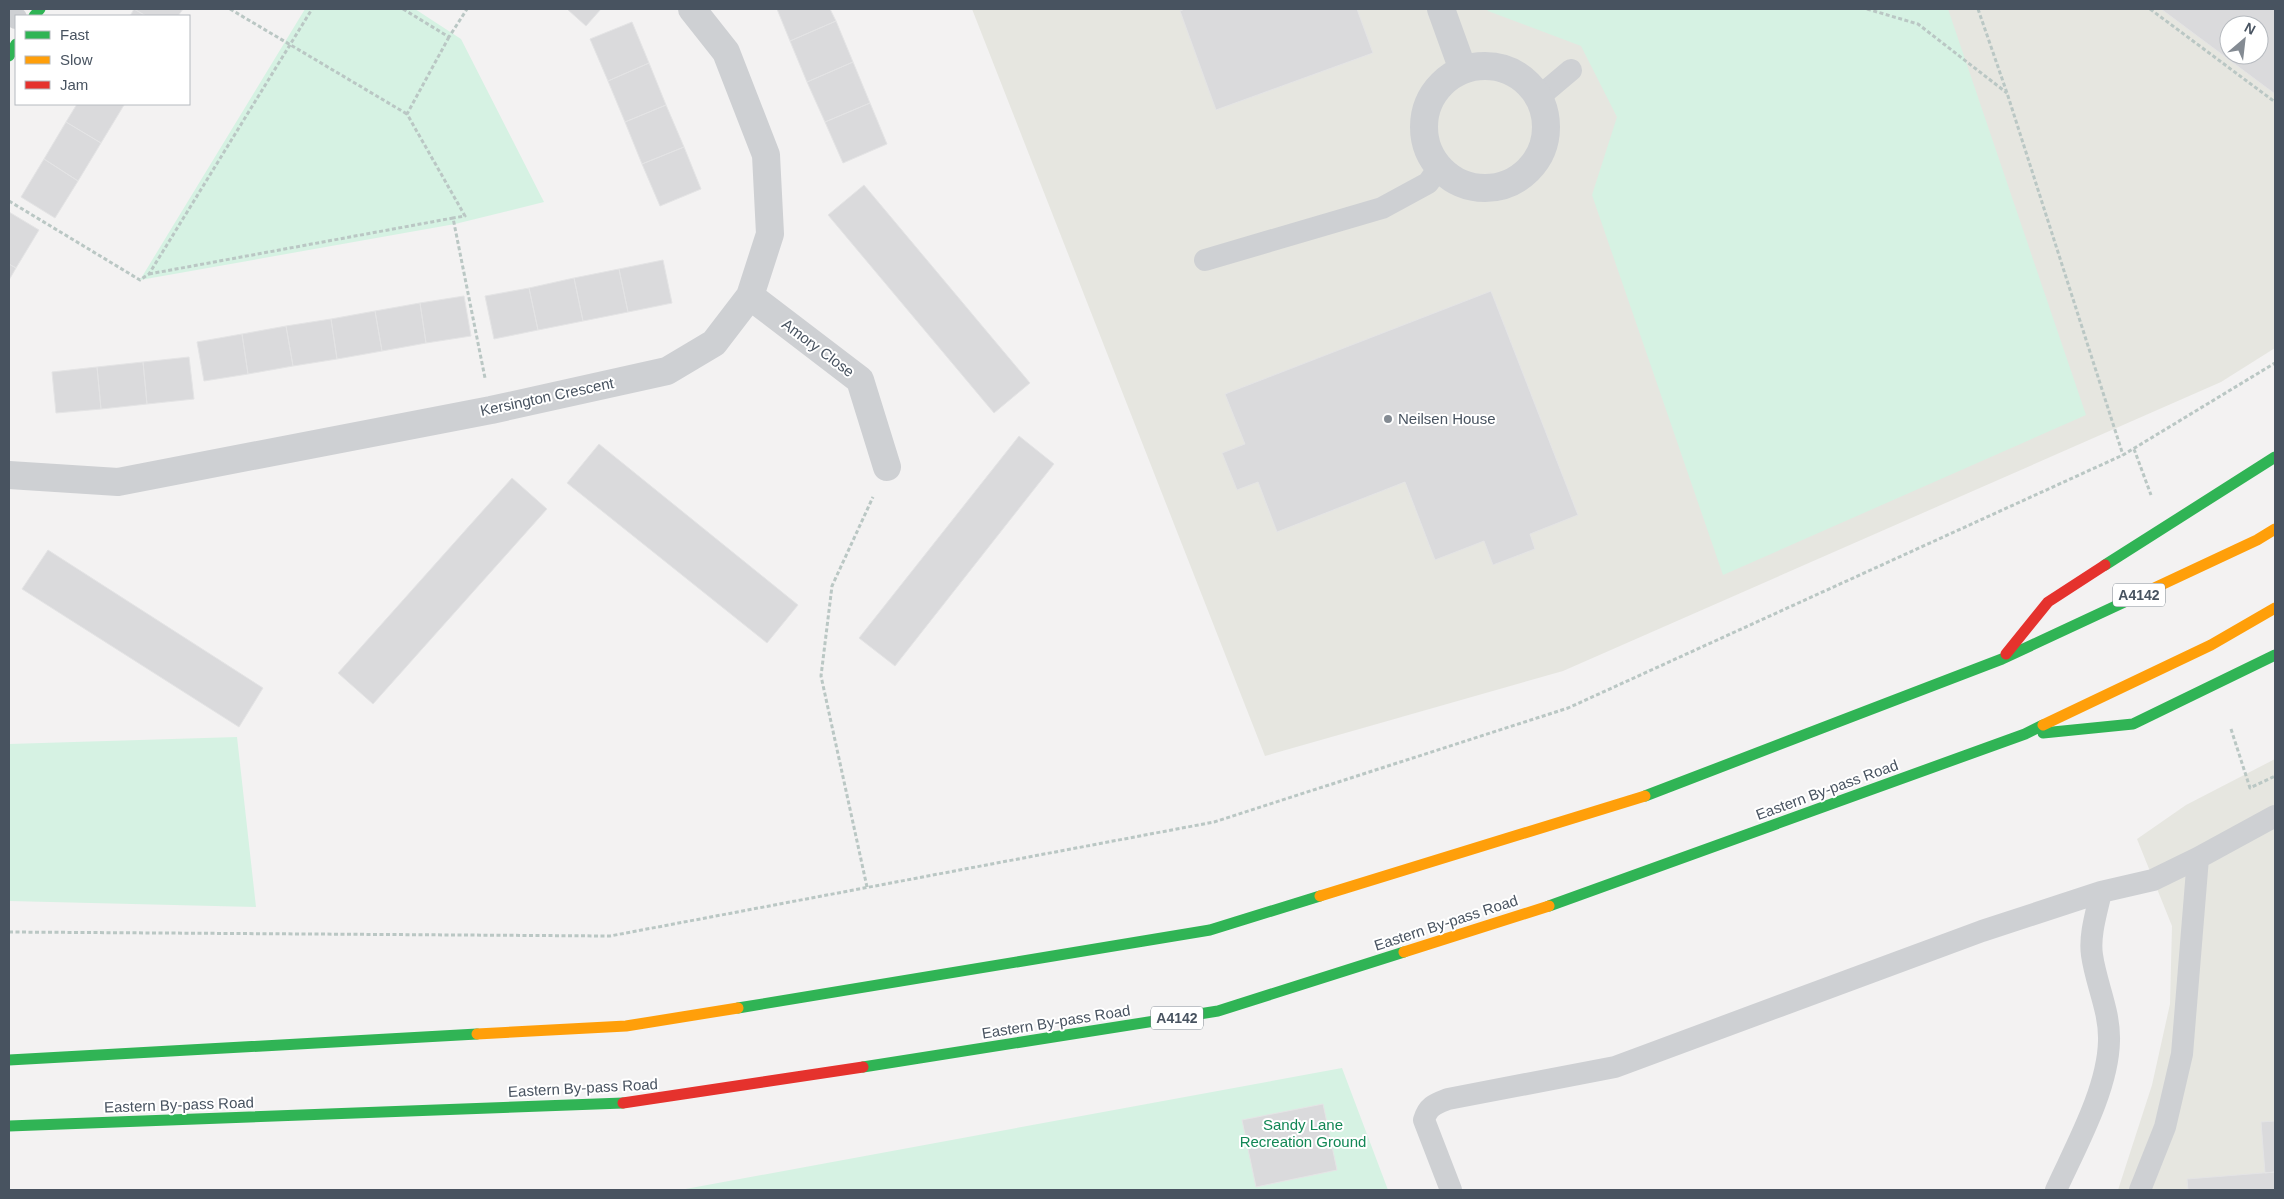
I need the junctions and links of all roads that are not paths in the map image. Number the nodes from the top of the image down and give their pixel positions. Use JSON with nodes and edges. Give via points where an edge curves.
{"nodes":[{"id":1,"x":692,"y":9,"type":"edge"},
{"id":2,"x":1441,"y":9,"type":"edge"},
{"id":3,"x":1463,"y":70,"type":"junction"},
{"id":4,"x":1571,"y":70,"type":"dead end"},
{"id":5,"x":1539,"y":97,"type":"junction"},
{"id":6,"x":1438,"y":170,"type":"junction"},
{"id":7,"x":1205,"y":260,"type":"dead end"},
{"id":8,"x":750,"y":296,"type":"junction"},
{"id":9,"x":2275,"y":457,"type":"edge"},
{"id":10,"x":887,"y":467,"type":"road end"},
{"id":11,"x":9,"y":475,"type":"edge"},
{"id":12,"x":2275,"y":529,"type":"edge"},
{"id":13,"x":2275,"y":608,"type":"edge"},
{"id":14,"x":2275,"y":655,"type":"edge"},
{"id":15,"x":2002,"y":659,"type":"junction"},
{"id":16,"x":2025,"y":734,"type":"junction"},
{"id":17,"x":2275,"y":816,"type":"edge"},
{"id":18,"x":2198,"y":858,"type":"junction"},
{"id":19,"x":2101,"y":892,"type":"junction"},
{"id":20,"x":9,"y":1060,"type":"edge"},
{"id":21,"x":9,"y":1126,"type":"edge"},
{"id":22,"x":1451,"y":1190,"type":"edge"},
{"id":23,"x":2056,"y":1190,"type":"edge"},
{"id":24,"x":2140,"y":1190,"type":"edge"}],
"edges":[{"from":1,"to":8,"type":"street","name":"Kersington Crescent","via":[[726,52],[766,155],[770,234]]},
{"from":2,"to":3,"type":"street"},
{"from":3,"to":5,"type":"street","via":[[1484,66],[1505,69],[1526,81]]},
{"from":3,"to":6,"type":"street","via":[[1442,83],[1429,100],[1424,121],[1425,143]]},
{"from":4,"to":5,"type":"lane"},
{"from":5,"to":6,"type":"street","via":[[1546,118],[1546,139],[1540,157],[1526,173],[1508,184],[1487,189],[1469,187]]},
{"from":6,"to":7,"type":"lane","via":[[1428,183],[1382,208]]},
{"from":8,"to":10,"type":"street","name":"Amory Close","via":[[860,380]]},
{"from":8,"to":11,"type":"street","name":"Kersington Crescent","via":[[714,343],[666,371],[491,410],[118,482]]},
{"from":9,"to":15,"type":"main road","via":[[2048,602]]},
{"from":12,"to":15,"type":"main road","number":"A4142"},
{"from":13,"to":16,"type":"main road","name":"Eastern By-pass Road","number":"A4142","via":[[2211,645]]},
{"from":14,"to":16,"type":"main road","via":[[2133,724]]},
{"from":15,"to":20,"type":"main road","number":"A4142","via":[[1623,804],[1210,930],[626,1026]]},
{"from":16,"to":21,"type":"main road","name":"Eastern By-pass Road","number":"A4142","via":[[1588,894],[1218,1011],[632,1103]]},
{"from":17,"to":18,"type":"lane"},
{"from":18,"to":19,"type":"lane","via":[[2153,880]]},
{"from":18,"to":24,"type":"lane","via":[[2182,1054],[2165,1127]]},
{"from":19,"to":22,"type":"lane","via":[[1982,931],[1615,1067],[1448,1099],[1434,1105],[1427,1110],[1424,1120]]},
{"from":19,"to":23,"type":"lane","via":[[2091,953],[2107,1015],[2109,1041],[2101,1082]]}]}
